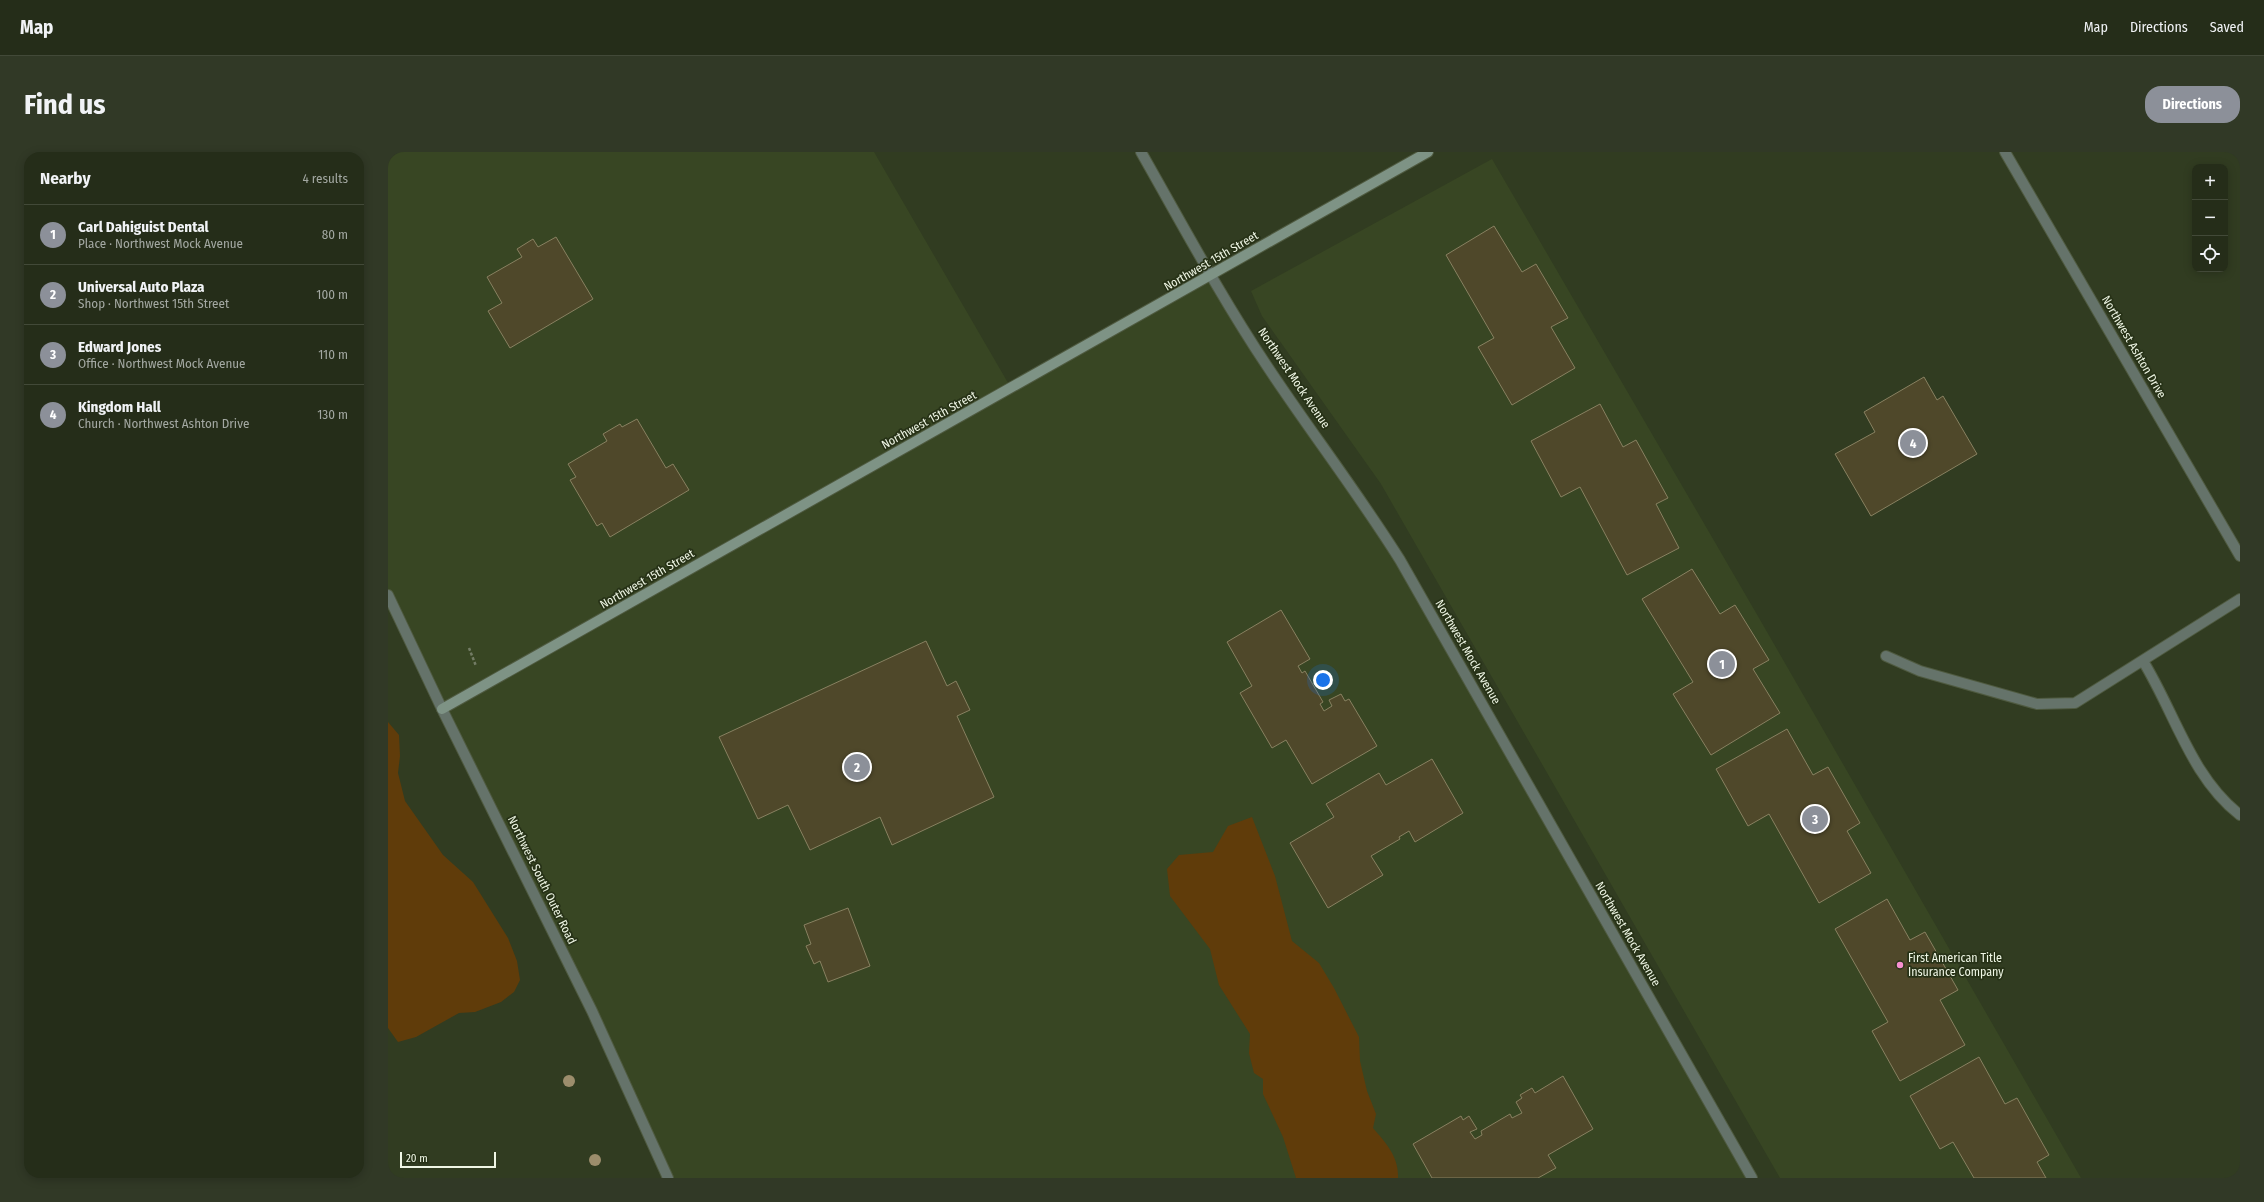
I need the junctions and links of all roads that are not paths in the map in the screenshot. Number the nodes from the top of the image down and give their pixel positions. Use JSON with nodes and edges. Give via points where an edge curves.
{"nodes":[{"id":1,"x":1141,"y":152,"type":"edge"},
{"id":2,"x":1428,"y":152,"type":"edge"},
{"id":3,"x":2005,"y":152,"type":"edge"},
{"id":4,"x":1212,"y":276,"type":"junction"},
{"id":5,"x":2240,"y":556,"type":"edge"},
{"id":6,"x":388,"y":595,"type":"edge"},
{"id":7,"x":2240,"y":599,"type":"edge"},
{"id":8,"x":1886,"y":656,"type":"dead end"},
{"id":9,"x":2143,"y":661,"type":"junction"},
{"id":10,"x":442,"y":709,"type":"junction"},
{"id":11,"x":2240,"y":815,"type":"edge"},
{"id":12,"x":668,"y":1178,"type":"edge"},
{"id":13,"x":1752,"y":1178,"type":"edge"}],
"edges":[{"from":1,"to":4,"type":"street","name":"Northwest Mock Avenue"},
{"from":2,"to":4,"type":"street","name":"Northwest 15th Street"},
{"from":3,"to":5,"type":"street","name":"Northwest Ashton Drive"},
{"from":4,"to":10,"type":"street","name":"Northwest 15th Street"},
{"from":4,"to":13,"type":"street","name":"Northwest Mock Avenue","via":[[1267,366],[1365,504],[1400,560]]},
{"from":6,"to":10,"type":"street","name":"Northwest South Outer Road"},
{"from":7,"to":9,"type":"street"},
{"from":8,"to":9,"type":"street","via":[[1920,671],[2037,704],[2062,705],[2075,703],[2088,696]]},
{"from":9,"to":11,"type":"street","via":[[2202,773],[2223,802]]},
{"from":10,"to":12,"type":"street","name":"Northwest South Outer Road","via":[[592,1011]]}]}
